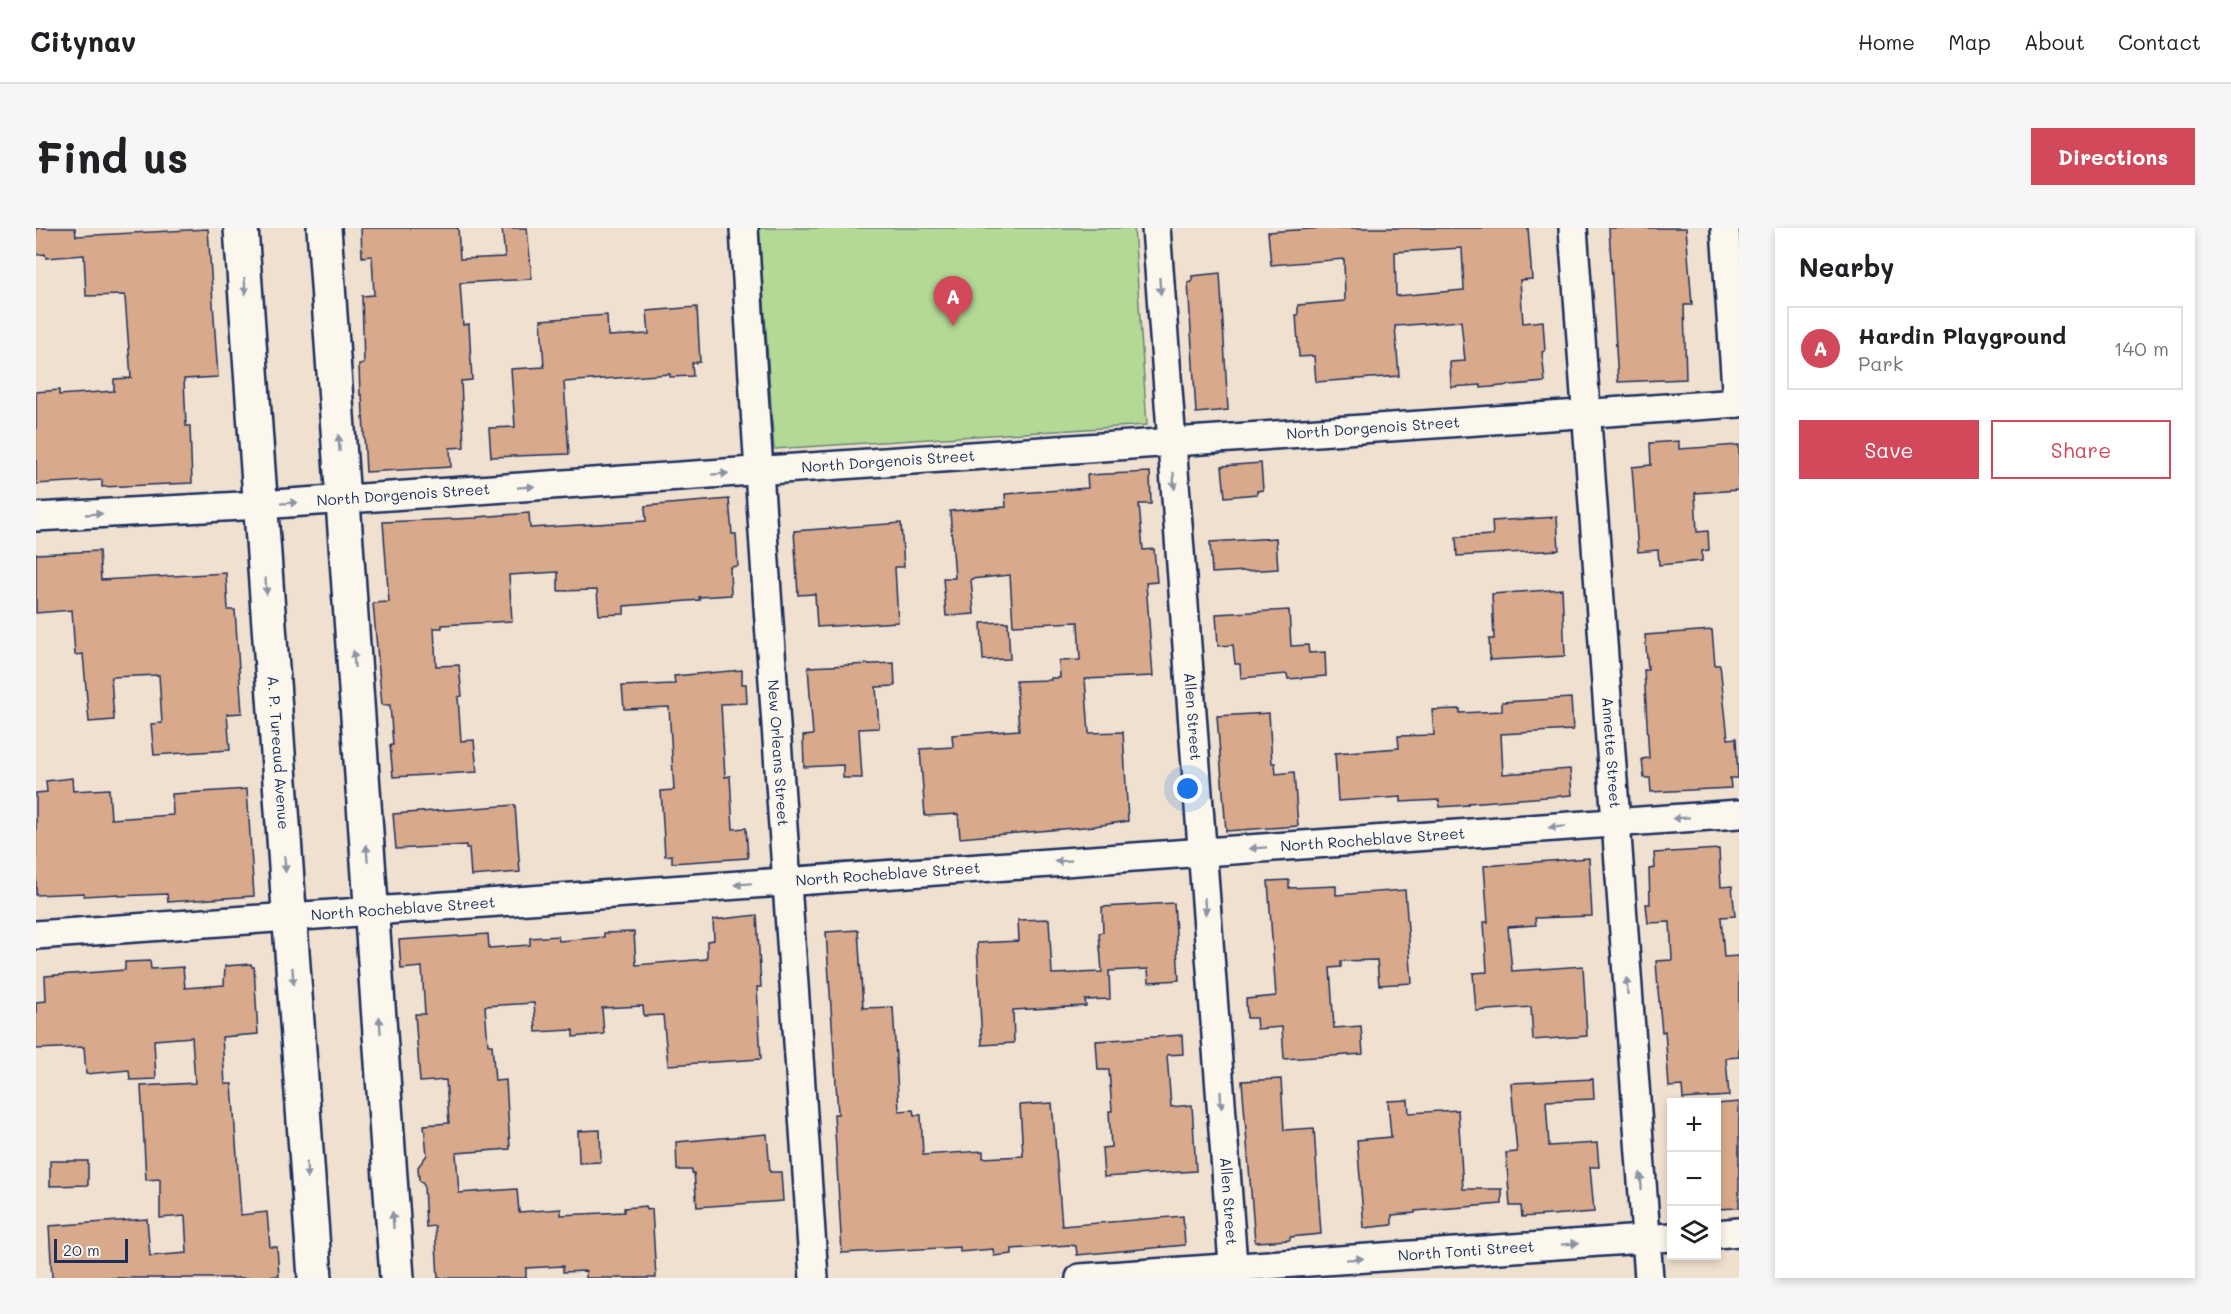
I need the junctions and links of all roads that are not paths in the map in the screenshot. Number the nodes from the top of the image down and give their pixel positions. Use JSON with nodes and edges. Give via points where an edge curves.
{"nodes":[{"id":1,"x":241,"y":228,"type":"edge"},
{"id":2,"x":324,"y":228,"type":"edge"},
{"id":3,"x":744,"y":228,"type":"edge"},
{"id":4,"x":1156,"y":228,"type":"edge"},
{"id":5,"x":1573,"y":228,"type":"edge"},
{"id":6,"x":1725,"y":228,"type":"edge"},
{"id":7,"x":1738,"y":403,"type":"edge"},
{"id":8,"x":1585,"y":414,"type":"junction"},
{"id":9,"x":1171,"y":444,"type":"junction"},
{"id":10,"x":758,"y":472,"type":"junction"},
{"id":11,"x":343,"y":499,"type":"junction"},
{"id":12,"x":260,"y":505,"type":"junction"},
{"id":13,"x":36,"y":517,"type":"edge"},
{"id":14,"x":1739,"y":814,"type":"edge"},
{"id":15,"x":1615,"y":823,"type":"junction"},
{"id":16,"x":1201,"y":852,"type":"junction"},
{"id":17,"x":788,"y":880,"type":"junction"},
{"id":18,"x":372,"y":912,"type":"junction"},
{"id":19,"x":289,"y":917,"type":"junction"},
{"id":20,"x":36,"y":935,"type":"edge"},
{"id":21,"x":1739,"y":1232,"type":"edge"},
{"id":22,"x":1721,"y":1234,"type":"edge"},
{"id":23,"x":1659,"y":1238,"type":"edge"},
{"id":24,"x":1234,"y":1273,"type":"edge"},
{"id":25,"x":315,"y":1278,"type":"edge"},
{"id":26,"x":397,"y":1278,"type":"edge"},
{"id":27,"x":814,"y":1278,"type":"edge"},
{"id":28,"x":1080,"y":1278,"type":"edge"},
{"id":29,"x":1649,"y":1278,"type":"edge"}],
"edges":[{"from":1,"to":12,"type":"street","name":"A. P. Tureaud Avenue","one_way":true},
{"from":11,"to":2,"type":"street","one_way":true},
{"from":3,"to":10,"type":"street","name":"New Orleans Street"},
{"from":4,"to":9,"type":"street","name":"Allen Street","one_way":true},
{"from":5,"to":8,"type":"street","name":"Annette Street"},
{"from":6,"to":7,"type":"street"},
{"from":7,"to":8,"type":"street","name":"North Dorgenois Street"},
{"from":8,"to":9,"type":"street","name":"North Dorgenois Street"},
{"from":8,"to":15,"type":"street","name":"Annette Street"},
{"from":9,"to":10,"type":"street","name":"North Dorgenois Street"},
{"from":9,"to":16,"type":"street","name":"Allen Street","one_way":true},
{"from":11,"to":10,"type":"street","name":"North Dorgenois Street","one_way":true},
{"from":10,"to":17,"type":"street","name":"New Orleans Street"},
{"from":12,"to":11,"type":"street","name":"North Dorgenois Street","one_way":true},
{"from":18,"to":11,"type":"street","one_way":true},
{"from":13,"to":12,"type":"street","name":"North Dorgenois Street","one_way":true},
{"from":12,"to":19,"type":"street","name":"A. P. Tureaud Avenue","one_way":true},
{"from":14,"to":15,"type":"street","name":"North Rocheblave Street","one_way":true},
{"from":15,"to":16,"type":"street","name":"North Rocheblave Street","one_way":true},
{"from":23,"to":15,"type":"street","name":"Annette Street","one_way":true},
{"from":16,"to":17,"type":"street","name":"North Rocheblave Street","one_way":true},
{"from":16,"to":24,"type":"street","name":"Allen Street","one_way":true},
{"from":17,"to":18,"type":"street","name":"North Rocheblave Street","one_way":true},
{"from":17,"to":27,"type":"street","name":"New Orleans Street"},
{"from":18,"to":19,"type":"street","name":"North Rocheblave Street"},
{"from":26,"to":18,"type":"street","one_way":true},
{"from":19,"to":20,"type":"street","name":"North Rocheblave Street"},
{"from":19,"to":25,"type":"street","name":"A. P. Tureaud Avenue","one_way":true},
{"from":21,"to":22,"type":"street"},
{"from":24,"to":23,"type":"street","name":"North Tonti Street","one_way":true},
{"from":23,"to":29,"type":"street","name":"Annette Street"},
{"from":24,"to":28,"type":"street","name":"North Tonti Street"}]}
